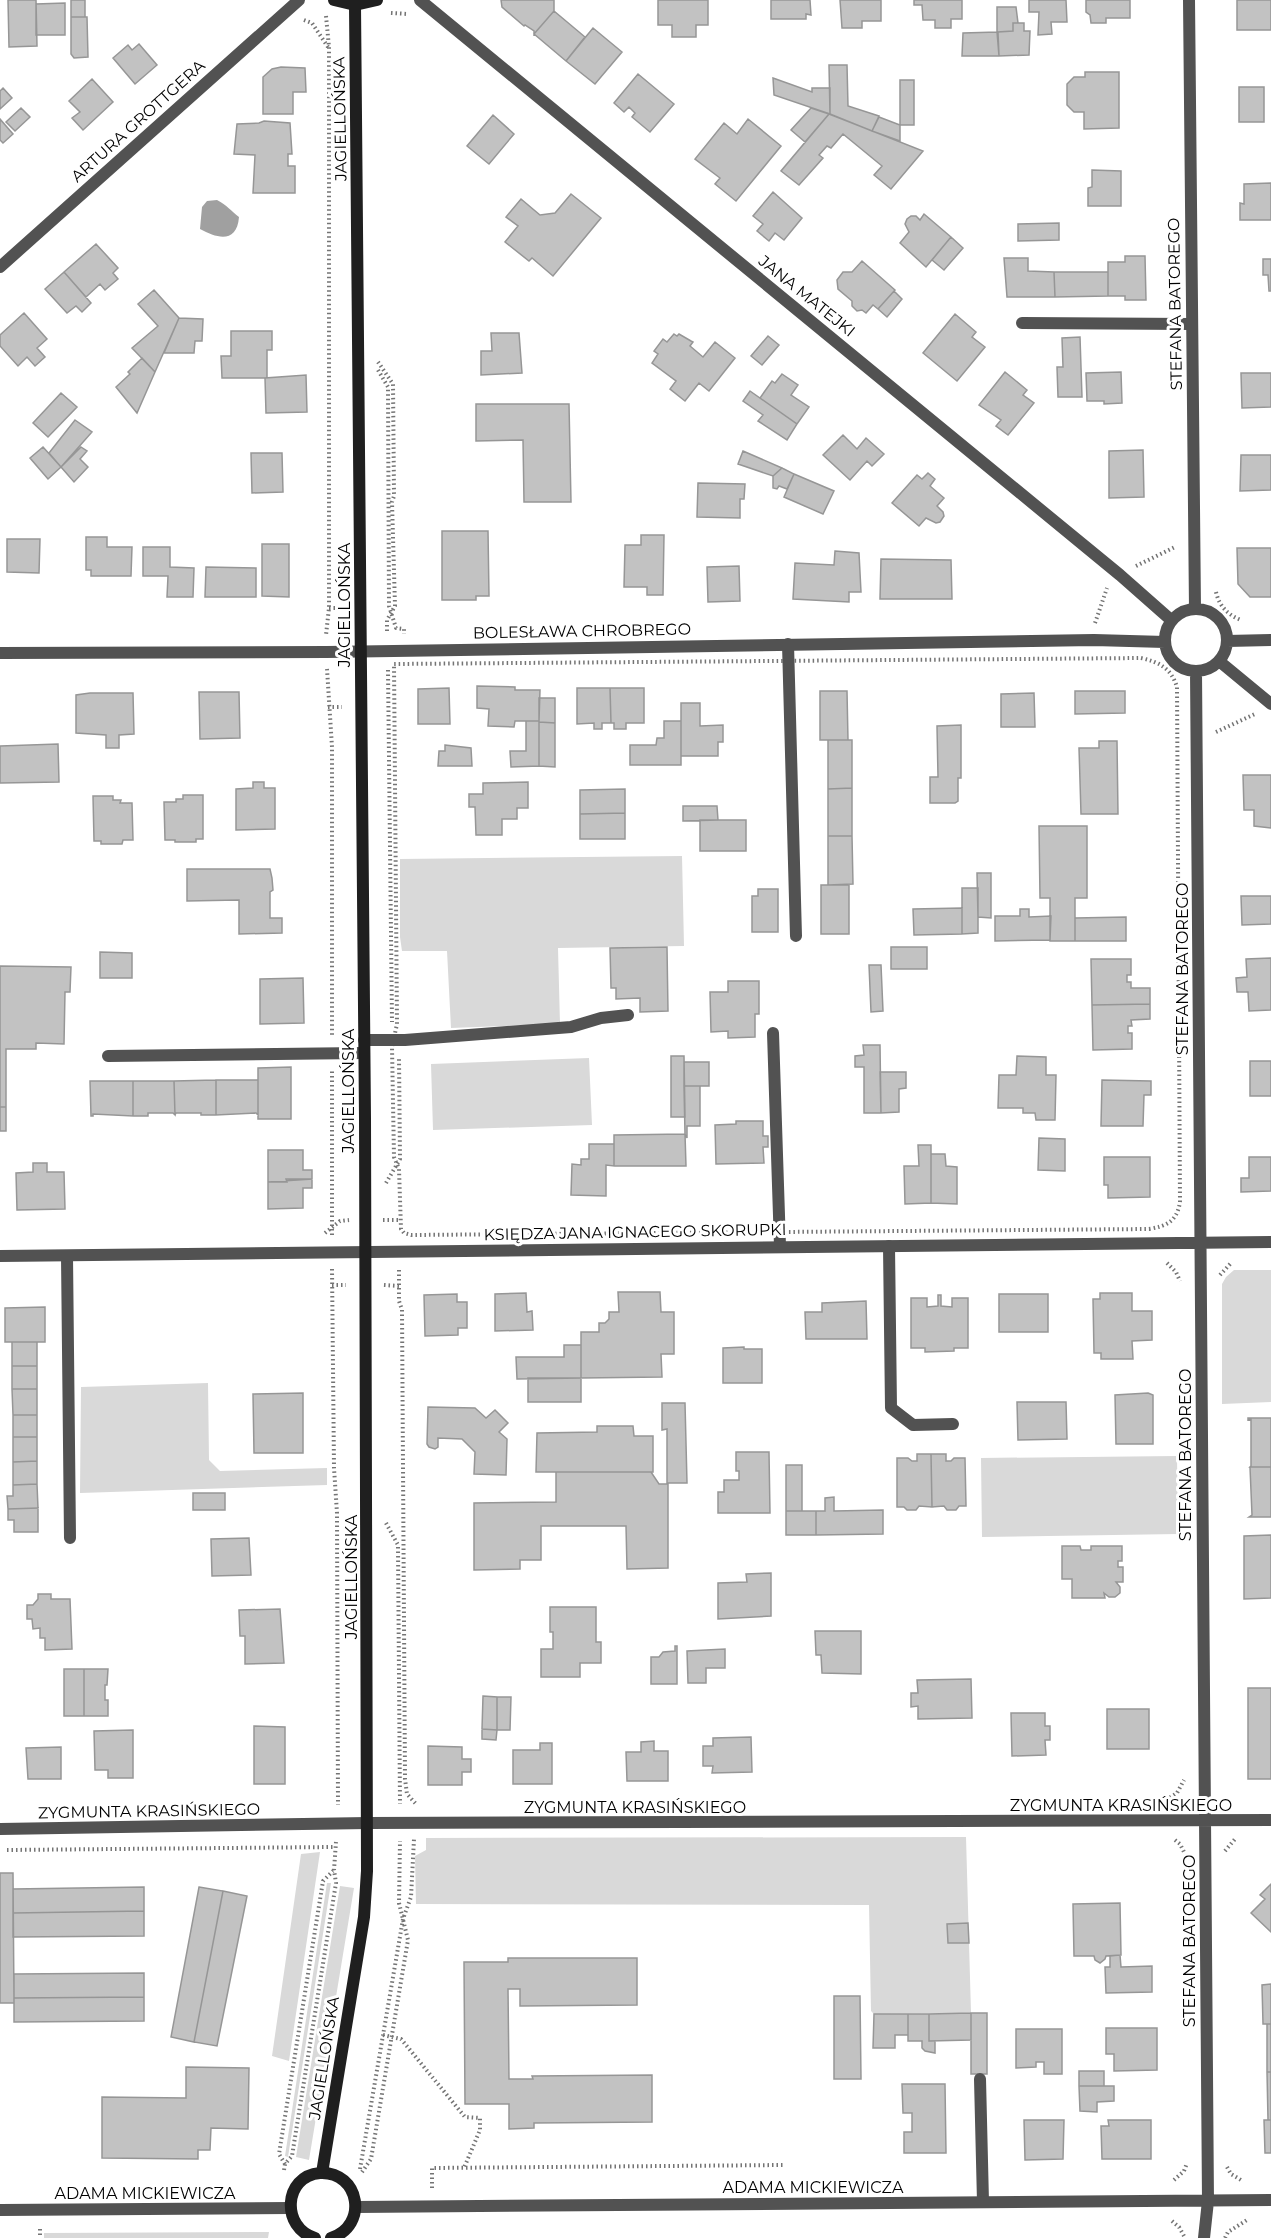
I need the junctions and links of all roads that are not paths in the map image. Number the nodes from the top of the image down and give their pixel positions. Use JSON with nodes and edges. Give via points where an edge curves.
{"nodes":[{"id":1,"x":299,"y":0,"type":"edge"},
{"id":2,"x":334,"y":0,"type":"edge"},
{"id":3,"x":377,"y":0,"type":"edge"},
{"id":4,"x":420,"y":0,"type":"edge"},
{"id":5,"x":1189,"y":0,"type":"edge"},
{"id":6,"x":355,"y":5,"type":"junction"},
{"id":7,"x":0,"y":267,"type":"edge"},
{"id":8,"x":1022,"y":323,"type":"dead end"},
{"id":9,"x":1192,"y":324,"type":"junction"},
{"id":10,"x":1195,"y":609,"type":"junction"},
{"id":11,"x":1171,"y":620,"type":"junction"},
{"id":12,"x":1271,"y":640,"type":"edge"},
{"id":13,"x":1227,"y":641,"type":"junction"},
{"id":14,"x":1165,"y":642,"type":"junction"},
{"id":15,"x":788,"y":644,"type":"junction"},
{"id":16,"x":361,"y":651,"type":"junction"},
{"id":17,"x":0,"y":653,"type":"edge"},
{"id":18,"x":1219,"y":661,"type":"junction"},
{"id":19,"x":1196,"y":671,"type":"junction"},
{"id":20,"x":1271,"y":704,"type":"edge"},
{"id":21,"x":796,"y":936,"type":"dead end"},
{"id":22,"x":628,"y":1015,"type":"dead end"},
{"id":23,"x":773,"y":1033,"type":"dead end"},
{"id":24,"x":364,"y":1040,"type":"junction"},
{"id":25,"x":363,"y":1053,"type":"junction"},
{"id":26,"x":108,"y":1056,"type":"dead end"},
{"id":27,"x":1200,"y":1242,"type":"junction"},
{"id":28,"x":1271,"y":1242,"type":"edge"},
{"id":29,"x":889,"y":1245,"type":"junction"},
{"id":30,"x":780,"y":1246,"type":"junction"},
{"id":31,"x":365,"y":1251,"type":"junction"},
{"id":32,"x":0,"y":1256,"type":"edge"},
{"id":33,"x":67,"y":1256,"type":"junction"},
{"id":34,"x":953,"y":1424,"type":"dead end"},
{"id":35,"x":70,"y":1538,"type":"dead end"},
{"id":36,"x":1271,"y":1820,"type":"edge"},
{"id":37,"x":1204,"y":1821,"type":"junction"},
{"id":38,"x":368,"y":1824,"type":"junction"},
{"id":39,"x":0,"y":1829,"type":"edge"},
{"id":40,"x":980,"y":2079,"type":"dead end"},
{"id":41,"x":322,"y":2173,"type":"junction"},
{"id":42,"x":1271,"y":2200,"type":"edge"},
{"id":43,"x":1208,"y":2201,"type":"junction"},
{"id":44,"x":983,"y":2202,"type":"junction"},
{"id":45,"x":360,"y":2207,"type":"junction"},
{"id":46,"x":290,"y":2208,"type":"junction"},
{"id":47,"x":0,"y":2210,"type":"edge"},
{"id":48,"x":312,"y":2238,"type":"edge"},
{"id":49,"x":331,"y":2238,"type":"edge"},
{"id":50,"x":1204,"y":2238,"type":"edge"}],
"edges":[{"from":1,"to":7,"type":"street","name":"ARTURA GROTTGERA"},
{"from":2,"to":6,"type":"street"},
{"from":3,"to":6,"type":"street"},
{"from":4,"to":11,"type":"street","name":"JANA MATEJKI"},
{"from":5,"to":9,"type":"street","name":"STEFANA BATOREGO"},
{"from":6,"to":16,"type":"street","name":"JAGIELLOŃSKA"},
{"from":8,"to":9,"type":"street"},
{"from":9,"to":10,"type":"street","name":"STEFANA BATOREGO"},
{"from":10,"to":11,"type":"street"},
{"from":10,"to":13,"type":"street","via":[[1214,615],[1226,631]]},
{"from":11,"to":14,"type":"street"},
{"from":12,"to":13,"type":"street"},
{"from":13,"to":18,"type":"street"},
{"from":14,"to":15,"type":"street","name":"BOLESŁAWA CHROBREGO"},
{"from":14,"to":19,"type":"street","via":[[1171,659]]},
{"from":15,"to":16,"type":"street","name":"BOLESŁAWA CHROBREGO"},
{"from":15,"to":21,"type":"street"},
{"from":16,"to":17,"type":"street","name":"BOLESŁAWA CHROBREGO"},
{"from":16,"to":24,"type":"street","name":"JAGIELLOŃSKA"},
{"from":18,"to":19,"type":"street"},
{"from":18,"to":20,"type":"street"},
{"from":19,"to":27,"type":"street","name":"STEFANA BATOREGO"},
{"from":22,"to":24,"type":"street","via":[[571,1027]]},
{"from":23,"to":30,"type":"street"},
{"from":24,"to":25,"type":"street","name":"JAGIELLOŃSKA"},
{"from":25,"to":26,"type":"street"},
{"from":25,"to":31,"type":"street","name":"JAGIELLOŃSKA"},
{"from":27,"to":28,"type":"street","name":"KSIĘDZA JANA IGNACEGO SKORUPKI"},
{"from":27,"to":29,"type":"street","name":"KSIĘDZA JANA IGNACEGO SKORUPKI"},
{"from":27,"to":37,"type":"street","name":"STEFANA BATOREGO"},
{"from":29,"to":30,"type":"street","name":"KSIĘDZA JANA IGNACEGO SKORUPKI"},
{"from":29,"to":34,"type":"street","via":[[891,1408],[913,1425]]},
{"from":30,"to":31,"type":"street","name":"KSIĘDZA JANA IGNACEGO SKORUPKI"},
{"from":31,"to":33,"type":"street","name":"KSIĘDZA JANA IGNACEGO SKORUPKI"},
{"from":31,"to":38,"type":"street","name":"JAGIELLOŃSKA"},
{"from":32,"to":33,"type":"street","name":"KSIĘDZA JANA IGNACEGO SKORUPKI"},
{"from":33,"to":35,"type":"street"},
{"from":36,"to":37,"type":"street","name":"ZYGMUNTA KRASIŃSKIEGO"},
{"from":37,"to":38,"type":"street","name":"ZYGMUNTA KRASIŃSKIEGO"},
{"from":37,"to":43,"type":"street","name":"STEFANA BATOREGO"},
{"from":38,"to":39,"type":"street","name":"ZYGMUNTA KRASIŃSKIEGO"},
{"from":38,"to":41,"type":"street","name":"JAGIELLOŃSKA","via":[[364,1917]]},
{"from":40,"to":44,"type":"street"},
{"from":41,"to":45,"type":"street","via":[[346,2183]]},
{"from":41,"to":46,"type":"street","via":[[298,2184]]},
{"from":42,"to":43,"type":"street","name":"ADAMA MICKIEWICZA"},
{"from":43,"to":44,"type":"street","name":"ADAMA MICKIEWICZA"},
{"from":43,"to":50,"type":"street","name":"STEFANA BATOREGO"},
{"from":44,"to":45,"type":"street","name":"ADAMA MICKIEWICZA"},
{"from":45,"to":49,"type":"street","via":[[351,2224]]},
{"from":46,"to":47,"type":"street","name":"ADAMA MICKIEWICZA"},
{"from":46,"to":48,"type":"street","via":[[296,2226]]}]}
